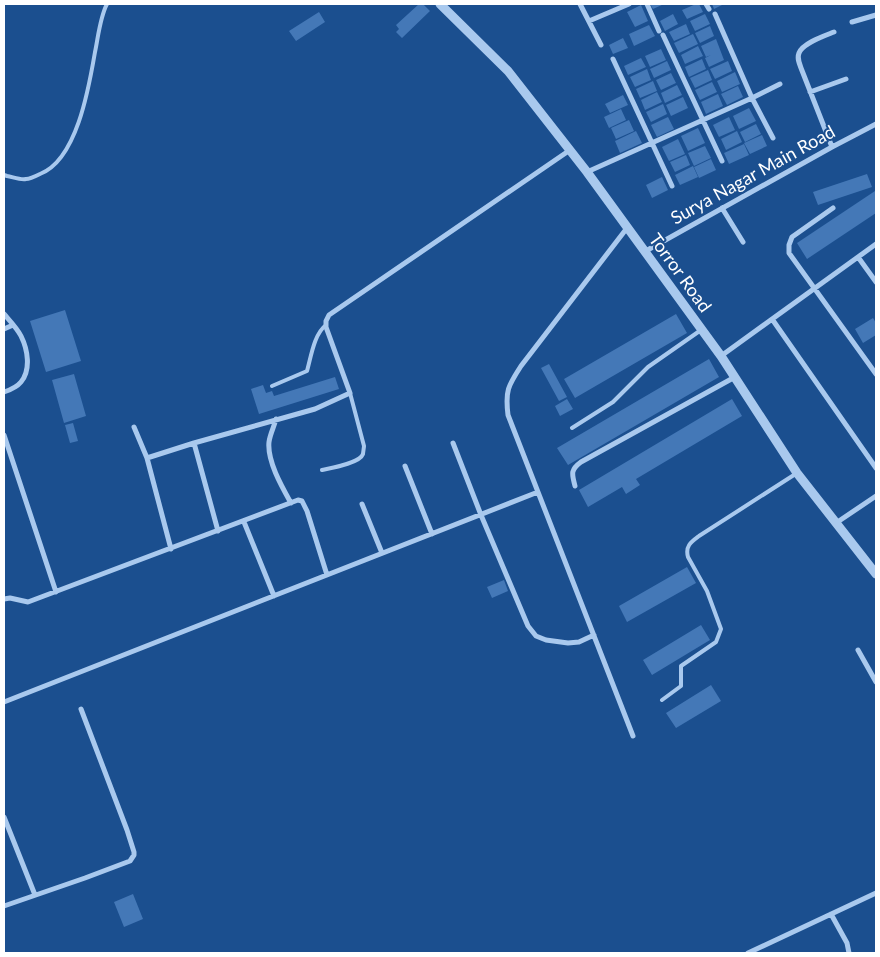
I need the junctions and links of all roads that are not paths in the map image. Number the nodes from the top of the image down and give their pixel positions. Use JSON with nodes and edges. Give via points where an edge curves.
{"nodes":[{"id":1,"x":107,"y":4,"type":"edge"},
{"id":2,"x":440,"y":4,"type":"edge"},
{"id":3,"x":580,"y":4,"type":"edge"},
{"id":4,"x":628,"y":4,"type":"edge"},
{"id":5,"x":647,"y":4,"type":"edge"},
{"id":6,"x":715,"y":14,"type":"dead end"},
{"id":7,"x":876,"y":15,"type":"edge"},
{"id":8,"x":589,"y":21,"type":"junction"},
{"id":9,"x":852,"y":22,"type":"dead end"},
{"id":10,"x":834,"y":32,"type":"dead end"},
{"id":11,"x":601,"y":45,"type":"dead end"},
{"id":12,"x":613,"y":60,"type":"dead end"},
{"id":13,"x":846,"y":79,"type":"dead end"},
{"id":14,"x":780,"y":84,"type":"dead end"},
{"id":15,"x":810,"y":92,"type":"junction"},
{"id":16,"x":752,"y":98,"type":"junction"},
{"id":17,"x":703,"y":120,"type":"junction"},
{"id":18,"x":876,"y":124,"type":"edge"},
{"id":19,"x":773,"y":138,"type":"dead end"},
{"id":20,"x":652,"y":143,"type":"junction"},
{"id":21,"x":832,"y":147,"type":"junction"},
{"id":22,"x":570,"y":150,"type":"junction"},
{"id":23,"x":722,"y":161,"type":"dead end"},
{"id":24,"x":587,"y":172,"type":"junction"},
{"id":25,"x":4,"y":175,"type":"edge"},
{"id":26,"x":672,"y":186,"type":"dead end"},
{"id":27,"x":722,"y":208,"type":"junction"},
{"id":28,"x":833,"y":208,"type":"dead end"},
{"id":29,"x":627,"y":228,"type":"junction"},
{"id":30,"x":743,"y":242,"type":"dead end"},
{"id":31,"x":876,"y":244,"type":"edge"},
{"id":32,"x":644,"y":252,"type":"junction"},
{"id":33,"x":858,"y":256,"type":"junction"},
{"id":34,"x":876,"y":282,"type":"edge"},
{"id":35,"x":815,"y":288,"type":"junction"},
{"id":36,"x":4,"y":314,"type":"edge"},
{"id":37,"x":772,"y":319,"type":"junction"},
{"id":38,"x":13,"y":325,"type":"junction"},
{"id":39,"x":326,"y":325,"type":"junction"},
{"id":40,"x":4,"y":329,"type":"edge"},
{"id":41,"x":701,"y":329,"type":"junction"},
{"id":42,"x":721,"y":356,"type":"junction"},
{"id":43,"x":876,"y":374,"type":"edge"},
{"id":44,"x":735,"y":377,"type":"junction"},
{"id":45,"x":272,"y":386,"type":"dead end"},
{"id":46,"x":4,"y":392,"type":"edge"},
{"id":47,"x":350,"y":393,"type":"junction"},
{"id":48,"x":276,"y":419,"type":"junction"},
{"id":49,"x":134,"y":427,"type":"dead end"},
{"id":50,"x":572,"y":428,"type":"dead end"},
{"id":51,"x":4,"y":435,"type":"edge"},
{"id":52,"x":194,"y":443,"type":"junction"},
{"id":53,"x":453,"y":443,"type":"dead end"},
{"id":54,"x":146,"y":458,"type":"junction"},
{"id":55,"x":405,"y":466,"type":"dead end"},
{"id":56,"x":876,"y":468,"type":"edge"},
{"id":57,"x":322,"y":470,"type":"dead end"},
{"id":58,"x":797,"y":473,"type":"junction"},
{"id":59,"x":575,"y":486,"type":"dead end"},
{"id":60,"x":538,"y":492,"type":"junction"},
{"id":61,"x":876,"y":496,"type":"edge"},
{"id":62,"x":291,"y":502,"type":"junction"},
{"id":63,"x":362,"y":504,"type":"dead end"},
{"id":64,"x":481,"y":515,"type":"junction"},
{"id":65,"x":244,"y":522,"type":"junction"},
{"id":66,"x":836,"y":523,"type":"junction"},
{"id":67,"x":218,"y":531,"type":"junction"},
{"id":68,"x":432,"y":534,"type":"junction"},
{"id":69,"x":171,"y":549,"type":"junction"},
{"id":70,"x":382,"y":554,"type":"junction"},
{"id":71,"x":876,"y":574,"type":"edge"},
{"id":72,"x":327,"y":575,"type":"junction"},
{"id":73,"x":56,"y":592,"type":"junction"},
{"id":74,"x":274,"y":596,"type":"junction"},
{"id":75,"x":4,"y":599,"type":"edge"},
{"id":76,"x":594,"y":635,"type":"junction"},
{"id":77,"x":858,"y":650,"type":"dead end"},
{"id":78,"x":876,"y":682,"type":"edge"},
{"id":79,"x":662,"y":700,"type":"dead end"},
{"id":80,"x":4,"y":702,"type":"edge"},
{"id":81,"x":82,"y":709,"type":"dead end"},
{"id":82,"x":633,"y":736,"type":"dead end"},
{"id":83,"x":4,"y":817,"type":"edge"},
{"id":84,"x":876,"y":893,"type":"edge"},
{"id":85,"x":35,"y":895,"type":"junction"},
{"id":86,"x":4,"y":906,"type":"edge"},
{"id":87,"x":831,"y":914,"type":"junction"},
{"id":88,"x":748,"y":953,"type":"edge"},
{"id":89,"x":849,"y":953,"type":"edge"}],
"edges":[{"from":1,"to":25,"type":"lane","via":[[72,141],[60,160],[46,172],[27,179]]},
{"from":2,"to":22,"type":"street","name":"Torror Road","via":[[508,70]]},
{"from":3,"to":8,"type":"street"},
{"from":4,"to":8,"type":"street"},
{"from":5,"to":17,"type":"street"},
{"from":6,"to":16,"type":"street"},
{"from":7,"to":9,"type":"street"},
{"from":8,"to":11,"type":"street"},
{"from":10,"to":15,"type":"street","via":[[805,45],[799,52],[798,59]]},
{"from":12,"to":20,"type":"street"},
{"from":13,"to":15,"type":"street"},
{"from":14,"to":16,"type":"street"},
{"from":15,"to":21,"type":"street"},
{"from":16,"to":17,"type":"street"},
{"from":16,"to":19,"type":"street"},
{"from":17,"to":20,"type":"street"},
{"from":17,"to":23,"type":"street"},
{"from":18,"to":21,"type":"street","name":"Surya Nagar Main Road"},
{"from":20,"to":24,"type":"street"},
{"from":20,"to":26,"type":"street"},
{"from":21,"to":27,"type":"street","name":"Surya Nagar Main Road"},
{"from":22,"to":24,"type":"street","name":"Torror Road"},
{"from":22,"to":39,"type":"street","via":[[336,309],[329,315]]},
{"from":24,"to":29,"type":"street","name":"Torror Road"},
{"from":27,"to":30,"type":"street"},
{"from":27,"to":32,"type":"street","name":"Surya Nagar Main Road"},
{"from":28,"to":35,"type":"street","via":[[792,237],[789,245],[792,259]]},
{"from":29,"to":32,"type":"street","name":"Torror Road"},
{"from":29,"to":60,"type":"street","via":[[521,366],[508,389],[508,415]]},
{"from":31,"to":33,"type":"street"},
{"from":32,"to":41,"type":"street","name":"Torror Road"},
{"from":33,"to":34,"type":"street"},
{"from":33,"to":35,"type":"street"},
{"from":35,"to":37,"type":"street"},
{"from":35,"to":43,"type":"street"},
{"from":36,"to":38,"type":"street"},
{"from":37,"to":42,"type":"street"},
{"from":37,"to":56,"type":"street"},
{"from":38,"to":40,"type":"street"},
{"from":38,"to":46,"type":"street","via":[[28,354],[26,370],[21,382]]},
{"from":39,"to":45,"type":"lane","via":[[321,329],[307,371]]},
{"from":39,"to":47,"type":"street"},
{"from":41,"to":42,"type":"street","name":"Torror Road"},
{"from":41,"to":50,"type":"lane","via":[[648,367],[613,402]]},
{"from":42,"to":44,"type":"street","name":"Torror Road"},
{"from":44,"to":58,"type":"street","name":"Torror Road"},
{"from":44,"to":59,"type":"street","via":[[581,462],[572,473]]},
{"from":47,"to":48,"type":"street","via":[[315,409]]},
{"from":47,"to":57,"type":"lane","via":[[364,446],[363,454],[354,462]]},
{"from":48,"to":52,"type":"street"},
{"from":48,"to":62,"type":"street","via":[[269,444],[271,457]]},
{"from":49,"to":54,"type":"street"},
{"from":51,"to":73,"type":"street"},
{"from":52,"to":54,"type":"street"},
{"from":52,"to":67,"type":"street"},
{"from":53,"to":64,"type":"street"},
{"from":54,"to":69,"type":"street"},
{"from":55,"to":68,"type":"street"},
{"from":58,"to":66,"type":"street","name":"Torror Road"},
{"from":58,"to":79,"type":"lane","via":[[688,546],[686,552],[707,591],[721,629],[716,642],[681,666],[681,686]]},
{"from":60,"to":64,"type":"street"},
{"from":60,"to":76,"type":"street"},
{"from":61,"to":66,"type":"street"},
{"from":62,"to":65,"type":"street"},
{"from":62,"to":72,"type":"street","via":[[298,500],[305,505]]},
{"from":63,"to":70,"type":"street"},
{"from":64,"to":68,"type":"street"},
{"from":64,"to":76,"type":"street","via":[[528,626],[536,636],[568,643]]},
{"from":65,"to":67,"type":"street"},
{"from":65,"to":74,"type":"street"},
{"from":66,"to":71,"type":"street","name":"Torror Road"},
{"from":67,"to":69,"type":"street"},
{"from":68,"to":70,"type":"street"},
{"from":69,"to":73,"type":"street"},
{"from":70,"to":72,"type":"street"},
{"from":72,"to":74,"type":"street"},
{"from":73,"to":75,"type":"street","via":[[28,602]]},
{"from":74,"to":80,"type":"street"},
{"from":76,"to":82,"type":"street"},
{"from":77,"to":78,"type":"street"},
{"from":81,"to":85,"type":"street","via":[[134,855],[130,861]]},
{"from":83,"to":85,"type":"street"},
{"from":84,"to":87,"type":"street"},
{"from":85,"to":86,"type":"street"},
{"from":87,"to":88,"type":"street"},
{"from":87,"to":89,"type":"street","via":[[847,942]]}]}
